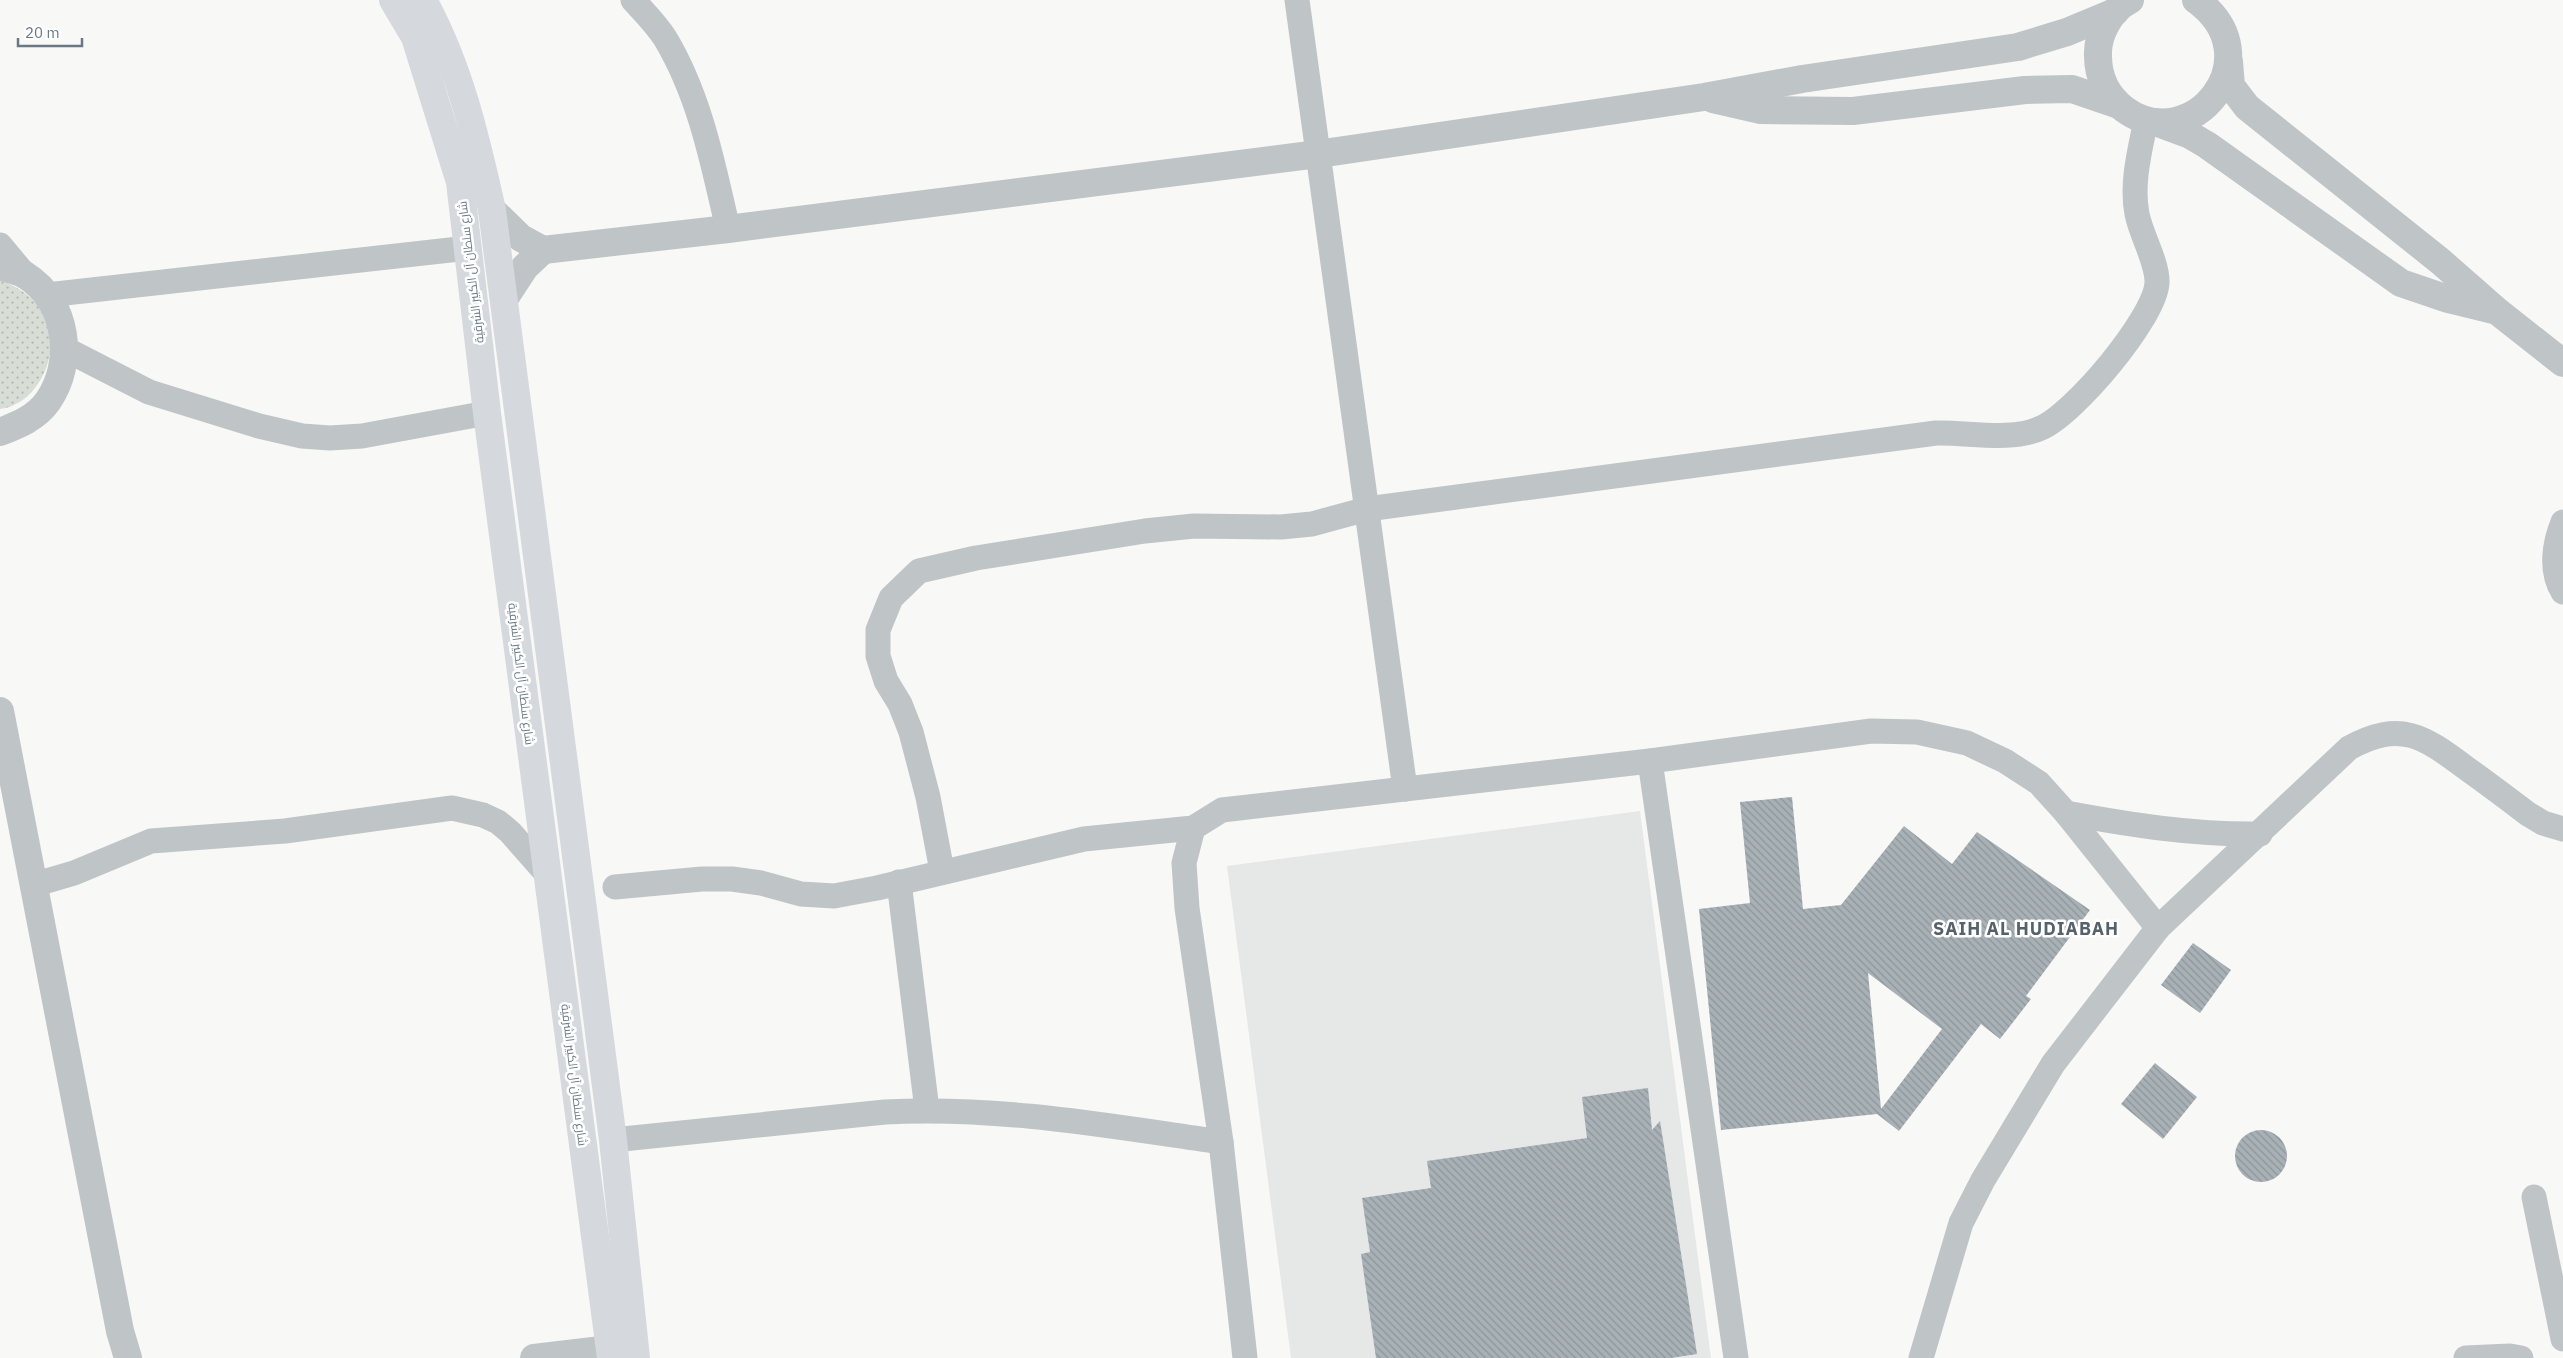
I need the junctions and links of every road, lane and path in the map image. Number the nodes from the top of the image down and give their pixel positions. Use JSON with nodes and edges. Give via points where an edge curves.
{"nodes":[{"id":1,"x":393,"y":0,"type":"edge"},
{"id":2,"x":423,"y":0,"type":"edge"},
{"id":3,"x":633,"y":0,"type":"edge"},
{"id":4,"x":1297,"y":0,"type":"edge"},
{"id":5,"x":2196,"y":0,"type":"edge"},
{"id":6,"x":2225,"y":0,"type":"edge"},
{"id":7,"x":2122,"y":6,"type":"edge"},
{"id":8,"x":2223,"y":29,"type":"junction"},
{"id":9,"x":2229,"y":62,"type":"junction"},
{"id":10,"x":1704,"y":97,"type":"junction"},
{"id":11,"x":2116,"y":104,"type":"junction"},
{"id":12,"x":2151,"y":121,"type":"junction"},
{"id":13,"x":1318,"y":154,"type":"junction"},
{"id":14,"x":492,"y":210,"type":"junction"},
{"id":15,"x":728,"y":229,"type":"junction"},
{"id":16,"x":0,"y":245,"type":"edge"},
{"id":17,"x":468,"y":248,"type":"junction"},
{"id":18,"x":543,"y":250,"type":"junction"},
{"id":19,"x":0,"y":266,"type":"edge"},
{"id":20,"x":25,"y":275,"type":"junction"},
{"id":21,"x":47,"y":295,"type":"junction"},
{"id":22,"x":504,"y":299,"type":"junction"},
{"id":23,"x":2497,"y":311,"type":"junction"},
{"id":24,"x":65,"y":348,"type":"junction"},
{"id":25,"x":2563,"y":363,"type":"edge"},
{"id":26,"x":487,"y":413,"type":"junction"},
{"id":27,"x":26,"y":422,"type":"junction"},
{"id":28,"x":0,"y":432,"type":"edge"},
{"id":29,"x":0,"y":450,"type":"edge"},
{"id":30,"x":1367,"y":509,"type":"junction"},
{"id":31,"x":2563,"y":522,"type":"edge"},
{"id":32,"x":2563,"y":592,"type":"edge"},
{"id":33,"x":0,"y":711,"type":"edge"},
{"id":34,"x":1650,"y":761,"type":"junction"},
{"id":35,"x":1405,"y":789,"type":"junction"},
{"id":36,"x":2066,"y":814,"type":"junction"},
{"id":37,"x":1193,"y":828,"type":"junction"},
{"id":38,"x":2563,"y":829,"type":"edge"},
{"id":39,"x":2260,"y":834,"type":"junction"},
{"id":40,"x":942,"y":872,"type":"junction"},
{"id":41,"x":547,"y":874,"type":"junction"},
{"id":42,"x":899,"y":882,"type":"junction"},
{"id":43,"x":34,"y":885,"type":"junction"},
{"id":44,"x":615,"y":887,"type":"dead end"},
{"id":45,"x":2158,"y":928,"type":"junction"},
{"id":46,"x":927,"y":1110,"type":"junction"},
{"id":47,"x":613,"y":1140,"type":"junction"},
{"id":48,"x":1221,"y":1142,"type":"junction"},
{"id":49,"x":2534,"y":1197,"type":"dead end"},
{"id":50,"x":2563,"y":1339,"type":"edge"},
{"id":51,"x":610,"y":1353,"type":"edge"},
{"id":52,"x":128,"y":1358,"type":"edge"},
{"id":53,"x":534,"y":1358,"type":"edge"},
{"id":54,"x":636,"y":1358,"type":"edge"},
{"id":55,"x":1245,"y":1358,"type":"edge"},
{"id":56,"x":1736,"y":1358,"type":"edge"},
{"id":57,"x":1921,"y":1358,"type":"edge"},
{"id":58,"x":2466,"y":1358,"type":"edge"},
{"id":59,"x":2521,"y":1358,"type":"edge"}],
"edges":[{"from":1,"to":17,"type":"main road","name":"شارع سلطان آل الكبير الشرقية","via":[[415,37],[460,182]]},
{"from":2,"to":14,"type":"main road","via":[[439,29],[461,86]]},
{"from":3,"to":15,"type":"street","via":[[664,36],[678,61],[708,141]]},
{"from":4,"to":13,"type":"street"},
{"from":5,"to":8,"type":"street","via":[[2212,13]]},
{"from":6,"to":8,"type":"street"},
{"from":7,"to":10,"type":"street","via":[[2068,32],[2018,47]]},
{"from":7,"to":11,"type":"street","via":[[2104,28],[2098,48],[2098,68],[2104,87]]},
{"from":8,"to":9,"type":"street"},
{"from":9,"to":12,"type":"street","via":[[2224,82],[2212,100],[2196,113],[2176,121]]},
{"from":9,"to":23,"type":"street","via":[[2231,86],[2247,107],[2440,261]]},
{"from":10,"to":11,"type":"street","via":[[1760,110],[1853,111],[2025,90],[2072,89]]},
{"from":10,"to":13,"type":"street"},
{"from":11,"to":12,"type":"street","via":[[2130,114]]},
{"from":12,"to":23,"type":"street","via":[[2207,145],[2401,283]]},
{"from":12,"to":30,"type":"street","via":[[2135,195],[2142,234],[2157,280],[2156,294],[2133,334],[2081,398],[2041,428],[2012,434],[1936,433]]},
{"from":13,"to":15,"type":"street"},
{"from":13,"to":30,"type":"street"},
{"from":14,"to":18,"type":"street","via":[[521,238]]},
{"from":14,"to":22,"type":"main road"},
{"from":15,"to":18,"type":"street"},
{"from":16,"to":20,"type":"street"},
{"from":17,"to":21,"type":"street"},
{"from":17,"to":26,"type":"main road","name":"شارع سلطان آل الكبير الشرقية"},
{"from":18,"to":22,"type":"street","via":[[521,273]]},
{"from":19,"to":20,"type":"street"},
{"from":20,"to":21,"type":"street"},
{"from":21,"to":24,"type":"street","via":[[60,320]]},
{"from":22,"to":47,"type":"main road"},
{"from":23,"to":25,"type":"street"},
{"from":24,"to":26,"type":"street","via":[[149,392],[258,426],[302,436],[362,436]]},
{"from":24,"to":27,"type":"street","via":[[61,377],[47,402]]},
{"from":26,"to":41,"type":"main road","name":"شارع سلطان آل الكبير الشرقية"},
{"from":27,"to":28,"type":"street"},
{"from":27,"to":29,"type":"street"},
{"from":30,"to":35,"type":"street"},
{"from":30,"to":40,"type":"street","via":[[1312,524],[1194,526],[1145,531],[976,558],[919,571],[891,598],[878,630],[878,656],[886,681],[911,732],[926,788]]},
{"from":31,"to":32,"type":"street","via":[[2555,548],[2555,569]]},
{"from":33,"to":43,"type":"street"},
{"from":34,"to":35,"type":"street"},
{"from":34,"to":36,"type":"street","via":[[1871,731],[1917,732],[1967,743],[2005,761],[2039,783]]},
{"from":34,"to":56,"type":"street"},
{"from":35,"to":37,"type":"street","via":[[1222,810]]},
{"from":36,"to":39,"type":"street","via":[[2177,831]]},
{"from":36,"to":45,"type":"street"},
{"from":37,"to":40,"type":"street","via":[[1084,839]]},
{"from":37,"to":48,"type":"street","via":[[1184,863],[1187,908]]},
{"from":38,"to":39,"type":"street","via":[[2528,814],[2431,742],[2411,735],[2389,733],[2368,738],[2349,748]]},
{"from":39,"to":45,"type":"street"},
{"from":40,"to":42,"type":"street"},
{"from":41,"to":43,"type":"street","via":[[498,822],[476,812],[452,808],[286,831],[151,841],[74,873]]},
{"from":41,"to":51,"type":"main road","name":"شارع سلطان آل الكبير الشرقية"},
{"from":42,"to":44,"type":"street","via":[[834,896],[801,894],[732,878]]},
{"from":42,"to":46,"type":"street"},
{"from":43,"to":52,"type":"street","via":[[120,1331]]},
{"from":45,"to":57,"type":"street","via":[[2053,1064],[1983,1180],[1961,1223]]},
{"from":46,"to":47,"type":"street"},
{"from":46,"to":48,"type":"street","via":[[1012,1113]]},
{"from":47,"to":54,"type":"main road"},
{"from":48,"to":55,"type":"street"},
{"from":49,"to":50,"type":"street"},
{"from":51,"to":53,"type":"street"},
{"from":58,"to":59,"type":"street"}]}
